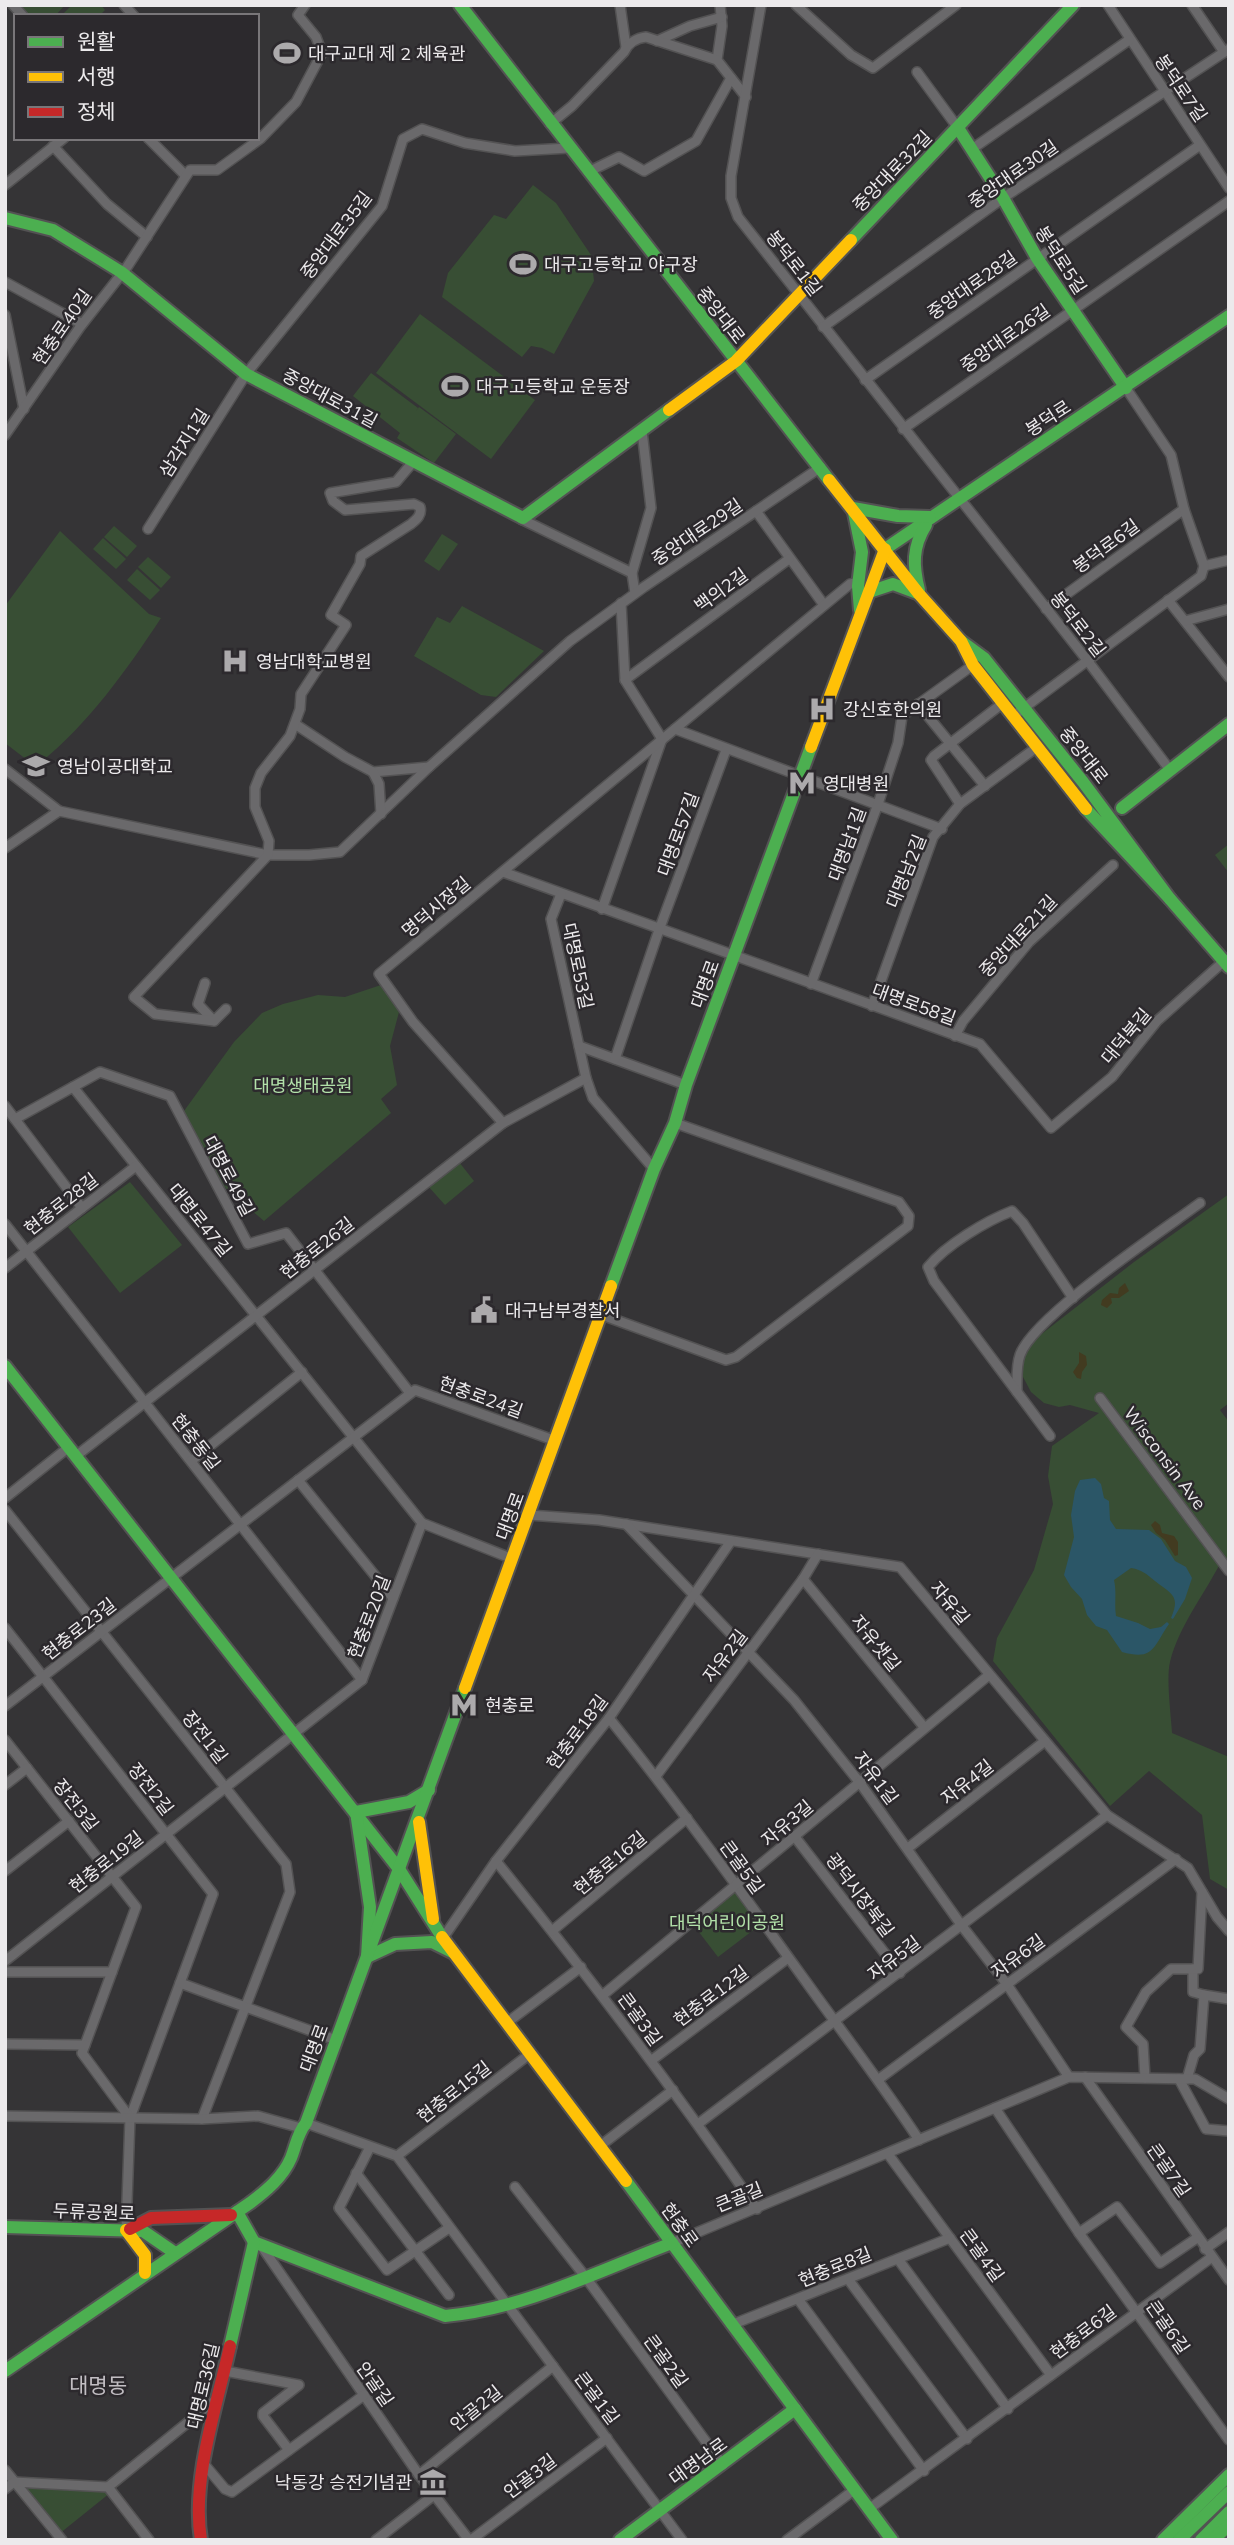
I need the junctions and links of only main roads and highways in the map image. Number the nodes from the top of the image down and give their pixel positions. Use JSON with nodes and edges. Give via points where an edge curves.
{"nodes":[{"id":1,"x":460,"y":5,"type":"edge"},
{"id":2,"x":1073,"y":5,"type":"edge"},
{"id":3,"x":958,"y":128,"type":"junction"},
{"id":4,"x":5,"y":218,"type":"edge"},
{"id":5,"x":1229,"y":316,"type":"edge"},
{"id":6,"x":736,"y":361,"type":"junction"},
{"id":7,"x":1126,"y":388,"type":"junction"},
{"id":8,"x":853,"y":508,"type":"junction"},
{"id":9,"x":931,"y":517,"type":"junction"},
{"id":10,"x":885,"y":549,"type":"junction"},
{"id":11,"x":869,"y":592,"type":"junction"},
{"id":12,"x":920,"y":594,"type":"junction"},
{"id":13,"x":861,"y":614,"type":"junction"},
{"id":14,"x":961,"y":641,"type":"junction"},
{"id":15,"x":1018,"y":712,"type":"junction"},
{"id":16,"x":1229,"y":724,"type":"edge"},
{"id":17,"x":1122,"y":808,"type":"dead end"},
{"id":18,"x":1170,"y":899,"type":"junction"},
{"id":19,"x":1226,"y":964,"type":"edge"},
{"id":20,"x":5,"y":1366,"type":"edge"},
{"id":21,"x":429,"y":1789,"type":"junction"},
{"id":22,"x":356,"y":1812,"type":"junction"},
{"id":23,"x":418,"y":1819,"type":"junction"},
{"id":24,"x":400,"y":1869,"type":"junction"},
{"id":25,"x":434,"y":1926,"type":"junction"},
{"id":26,"x":454,"y":1953,"type":"junction"},
{"id":27,"x":367,"y":1957,"type":"junction"},
{"id":28,"x":234,"y":2214,"type":"junction"},
{"id":29,"x":5,"y":2227,"type":"edge"},
{"id":30,"x":126,"y":2230,"type":"junction"},
{"id":31,"x":257,"y":2243,"type":"junction"},
{"id":32,"x":672,"y":2243,"type":"junction"},
{"id":33,"x":175,"y":2253,"type":"junction"},
{"id":34,"x":145,"y":2273,"type":"junction"},
{"id":35,"x":5,"y":2371,"type":"edge"},
{"id":36,"x":795,"y":2409,"type":"junction"},
{"id":37,"x":1229,"y":2475,"type":"edge"},
{"id":38,"x":1229,"y":2492,"type":"edge"},
{"id":39,"x":1229,"y":2512,"type":"edge"},
{"id":40,"x":1229,"y":2525,"type":"edge"},
{"id":41,"x":201,"y":2540,"type":"edge"},
{"id":42,"x":620,"y":2540,"type":"edge"},
{"id":43,"x":892,"y":2540,"type":"edge"},
{"id":44,"x":1163,"y":2540,"type":"edge"},
{"id":45,"x":1180,"y":2540,"type":"edge"},
{"id":46,"x":1201,"y":2540,"type":"edge"},
{"id":47,"x":1213,"y":2540,"type":"edge"}],
"edges":[{"from":1,"to":6,"type":"main road","name":"중앙대로"},
{"from":2,"to":3,"type":"main road","name":"중앙대로32길"},
{"from":3,"to":6,"type":"main road","name":"중앙대로32길"},
{"from":3,"to":7,"type":"main road","name":"봉덕로5길","via":[[1037,258]]},
{"from":4,"to":6,"type":"main road","name":"중앙대로31길","via":[[53,230],[121,272],[246,374],[521,519]]},
{"from":5,"to":7,"type":"main road","name":"봉덕로"},
{"from":6,"to":8,"type":"main road","name":"중앙대로"},
{"from":7,"to":9,"type":"main road","name":"봉덕로"},
{"from":8,"to":9,"type":"main road"},
{"from":8,"to":10,"type":"main road","name":"중앙대로"},
{"from":8,"to":13,"type":"main road","via":[[862,552]]},
{"from":9,"to":10,"type":"main road","name":"봉덕로"},
{"from":9,"to":12,"type":"main road","via":[[918,535],[912,559]]},
{"from":10,"to":11,"type":"main road","name":"대명로"},
{"from":10,"to":12,"type":"main road","name":"중앙대로"},
{"from":11,"to":12,"type":"main road","via":[[886,583]]},
{"from":11,"to":13,"type":"main road","name":"대명로"},
{"from":12,"to":14,"type":"main road","name":"중앙대로"},
{"from":13,"to":21,"type":"main road","name":"대명로"},
{"from":14,"to":15,"type":"main road","name":"중앙대로","via":[[984,658]]},
{"from":14,"to":15,"type":"main road","name":"중앙대로","via":[[973,665],[1003,703]]},
{"from":15,"to":18,"type":"main road","name":"중앙대로","via":[[1083,782]]},
{"from":15,"to":18,"type":"main road","name":"중앙대로","via":[[1037,747],[1081,804]]},
{"from":16,"to":17,"type":"main road"},
{"from":18,"to":19,"type":"main road","name":"중앙대로"},
{"from":20,"to":22,"type":"main road","name":"현충로"},
{"from":21,"to":22,"type":"main road","via":[[409,1802]]},
{"from":21,"to":23,"type":"main road","name":"대명로"},
{"from":22,"to":24,"type":"main road","name":"현충로"},
{"from":22,"to":27,"type":"main road","via":[[370,1907]]},
{"from":23,"to":24,"type":"main road","name":"대명로"},
{"from":23,"to":25,"type":"main road"},
{"from":24,"to":25,"type":"main road","name":"현충로"},
{"from":24,"to":27,"type":"main road","name":"대명로"},
{"from":25,"to":26,"type":"main road","name":"현충로"},
{"from":26,"to":27,"type":"main road","via":[[432,1941],[395,1944]]},
{"from":26,"to":32,"type":"main road","name":"현충로"},
{"from":27,"to":28,"type":"main road","name":"대명로","via":[[287,2167]]},
{"from":28,"to":30,"type":"main road","via":[[151,2218]]},
{"from":28,"to":31,"type":"main road"},
{"from":28,"to":33,"type":"main road","name":"대명로"},
{"from":29,"to":30,"type":"main road","name":"두류공원로"},
{"from":30,"to":33,"type":"main road","name":"두류공원로","via":[[143,2231]]},
{"from":30,"to":34,"type":"main road","via":[[145,2255]]},
{"from":31,"to":32,"type":"main road","name":"큰골길","via":[[445,2316],[507,2306]]},
{"from":31,"to":41,"type":"main road","name":"대명로36길","via":[[204,2464],[198,2522]]},
{"from":32,"to":36,"type":"main road","name":"현충로"},
{"from":33,"to":34,"type":"main road","name":"대명로"},
{"from":34,"to":35,"type":"main road","name":"대명로"},
{"from":36,"to":42,"type":"main road","name":"대명남로"},
{"from":36,"to":43,"type":"main road","name":"현충로"},
{"from":37,"to":44,"type":"main road"},
{"from":38,"to":45,"type":"main road"},
{"from":39,"to":46,"type":"main road"},
{"from":40,"to":47,"type":"main road"}]}
